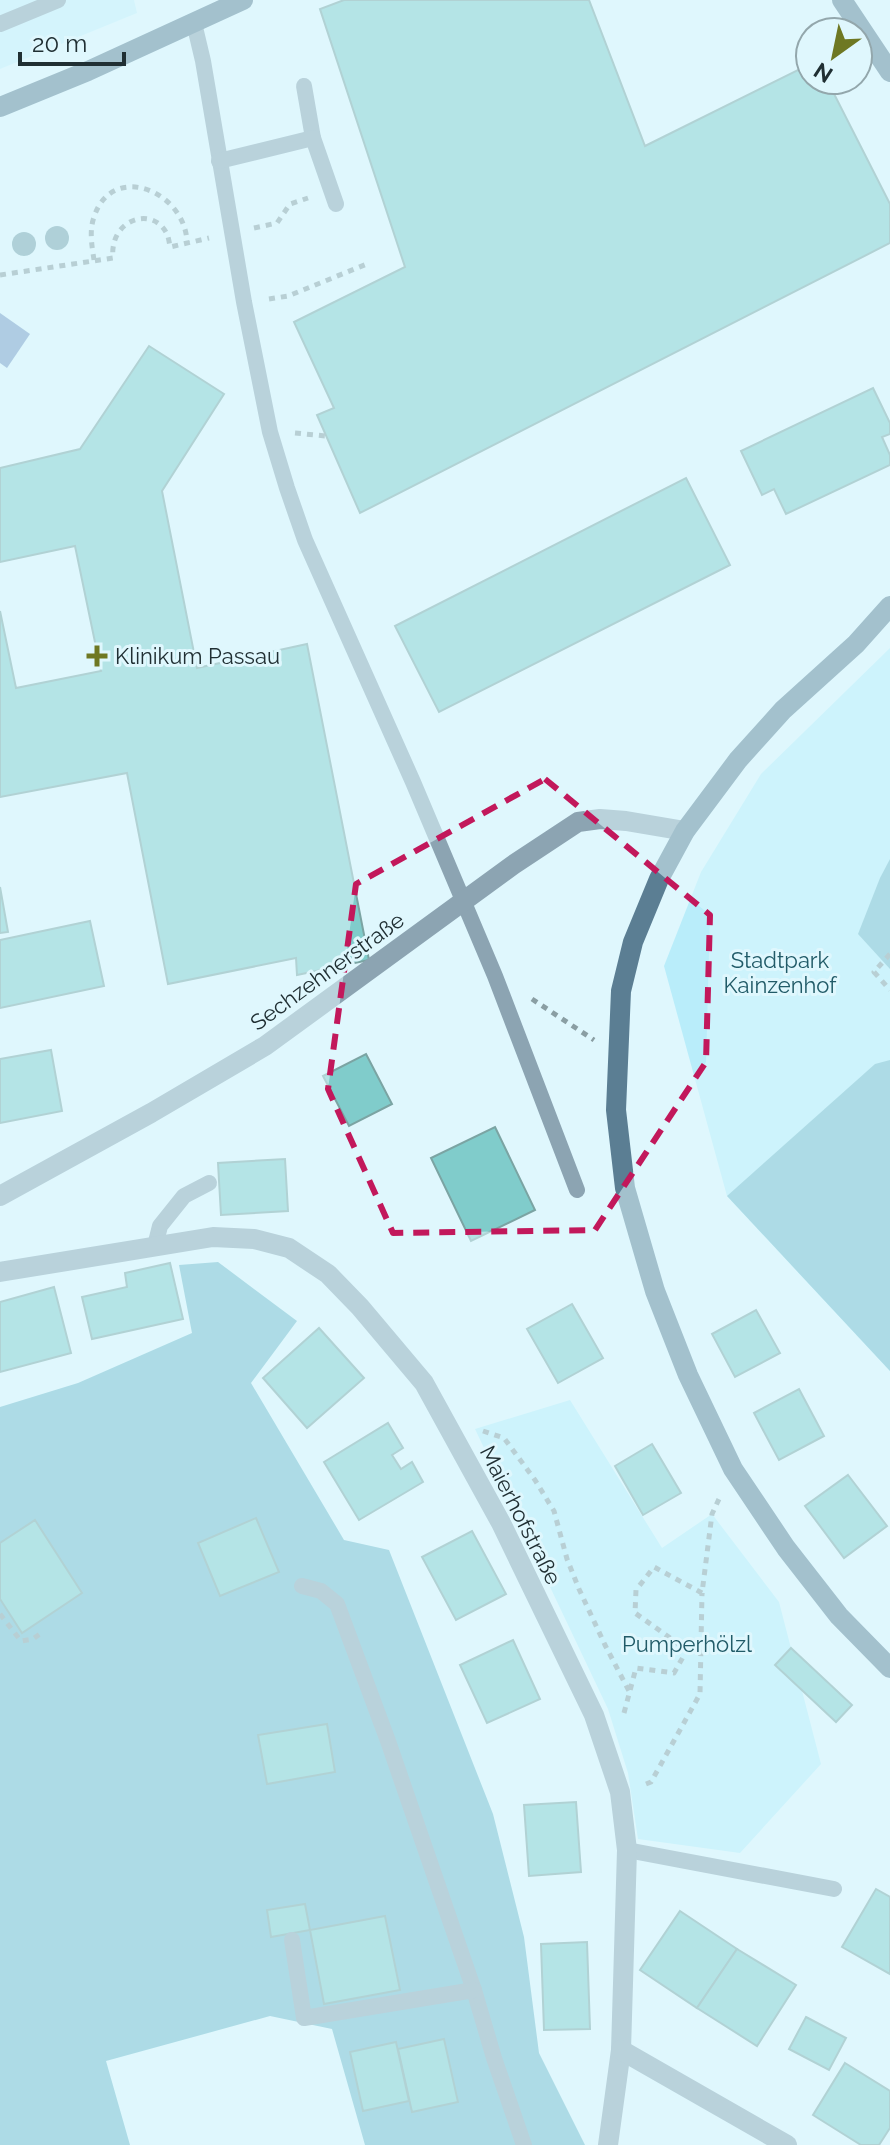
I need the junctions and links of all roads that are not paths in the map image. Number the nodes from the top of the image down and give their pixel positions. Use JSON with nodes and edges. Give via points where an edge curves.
{"nodes":[{"id":1,"x":58,"y":0,"type":"edge"},
{"id":2,"x":243,"y":0,"type":"edge"},
{"id":3,"x":842,"y":0,"type":"edge"},
{"id":4,"x":194,"y":23,"type":"junction"},
{"id":5,"x":0,"y":24,"type":"edge"},
{"id":6,"x":890,"y":72,"type":"edge"},
{"id":7,"x":304,"y":86,"type":"dead end"},
{"id":8,"x":0,"y":107,"type":"edge"},
{"id":9,"x":313,"y":138,"type":"junction"},
{"id":10,"x":219,"y":161,"type":"junction"},
{"id":11,"x":336,"y":204,"type":"dead end"},
{"id":12,"x":890,"y":606,"type":"edge"},
{"id":13,"x":685,"y":831,"type":"junction"},
{"id":14,"x":464,"y":901,"type":"junction"},
{"id":15,"x":209,"y":1183,"type":"dead end"},
{"id":16,"x":577,"y":1190,"type":"dead end"},
{"id":17,"x":0,"y":1196,"type":"edge"},
{"id":18,"x":155,"y":1246,"type":"junction"},
{"id":19,"x":0,"y":1272,"type":"edge"},
{"id":20,"x":302,"y":1586,"type":"dead end"},
{"id":21,"x":890,"y":1668,"type":"edge"},
{"id":22,"x":627,"y":1850,"type":"junction"},
{"id":23,"x":834,"y":1889,"type":"dead end"},
{"id":24,"x":292,"y":1940,"type":"dead end"},
{"id":25,"x":474,"y":1990,"type":"junction"},
{"id":26,"x":621,"y":2050,"type":"junction"},
{"id":27,"x":524,"y":2145,"type":"edge"},
{"id":28,"x":608,"y":2145,"type":"edge"},
{"id":29,"x":787,"y":2145,"type":"edge"}],
"edges":[{"from":1,"to":5,"type":"lane"},
{"from":2,"to":4,"type":"street"},
{"from":3,"to":6,"type":"street"},
{"from":4,"to":8,"type":"street"},
{"from":4,"to":10,"type":"lane"},
{"from":7,"to":9,"type":"lane"},
{"from":9,"to":10,"type":"lane"},
{"from":9,"to":11,"type":"lane"},
{"from":10,"to":14,"type":"lane","via":[[270,432],[287,488]]},
{"from":12,"to":13,"type":"street","via":[[783,710]]},
{"from":13,"to":14,"type":"street","name":"Sechzehnerstraße","via":[[600,819],[578,822]]},
{"from":13,"to":21,"type":"street","via":[[633,942],[621,991],[616,1110],[625,1188],[655,1291],[733,1469],[839,1616]]},
{"from":14,"to":16,"type":"lane"},
{"from":14,"to":17,"type":"street","name":"Sechzehnerstraße","via":[[265,1046]]},
{"from":15,"to":18,"type":"lane","via":[[184,1196],[160,1226]]},
{"from":18,"to":19,"type":"street","name":"Maierhofstraße"},
{"from":18,"to":22,"type":"street","name":"Maierhofstraße","via":[[213,1237],[289,1248],[328,1274],[424,1383],[501,1523],[594,1715],[620,1792]]},
{"from":20,"to":25,"type":"lane","via":[[321,1591],[337,1604]]},
{"from":22,"to":23,"type":"lane"},
{"from":22,"to":26,"type":"street","name":"Maierhofstraße"},
{"from":24,"to":25,"type":"lane","via":[[304,2018]]},
{"from":25,"to":27,"type":"lane"},
{"from":26,"to":28,"type":"street","name":"Maierhofstraße"},
{"from":26,"to":29,"type":"street"}]}
